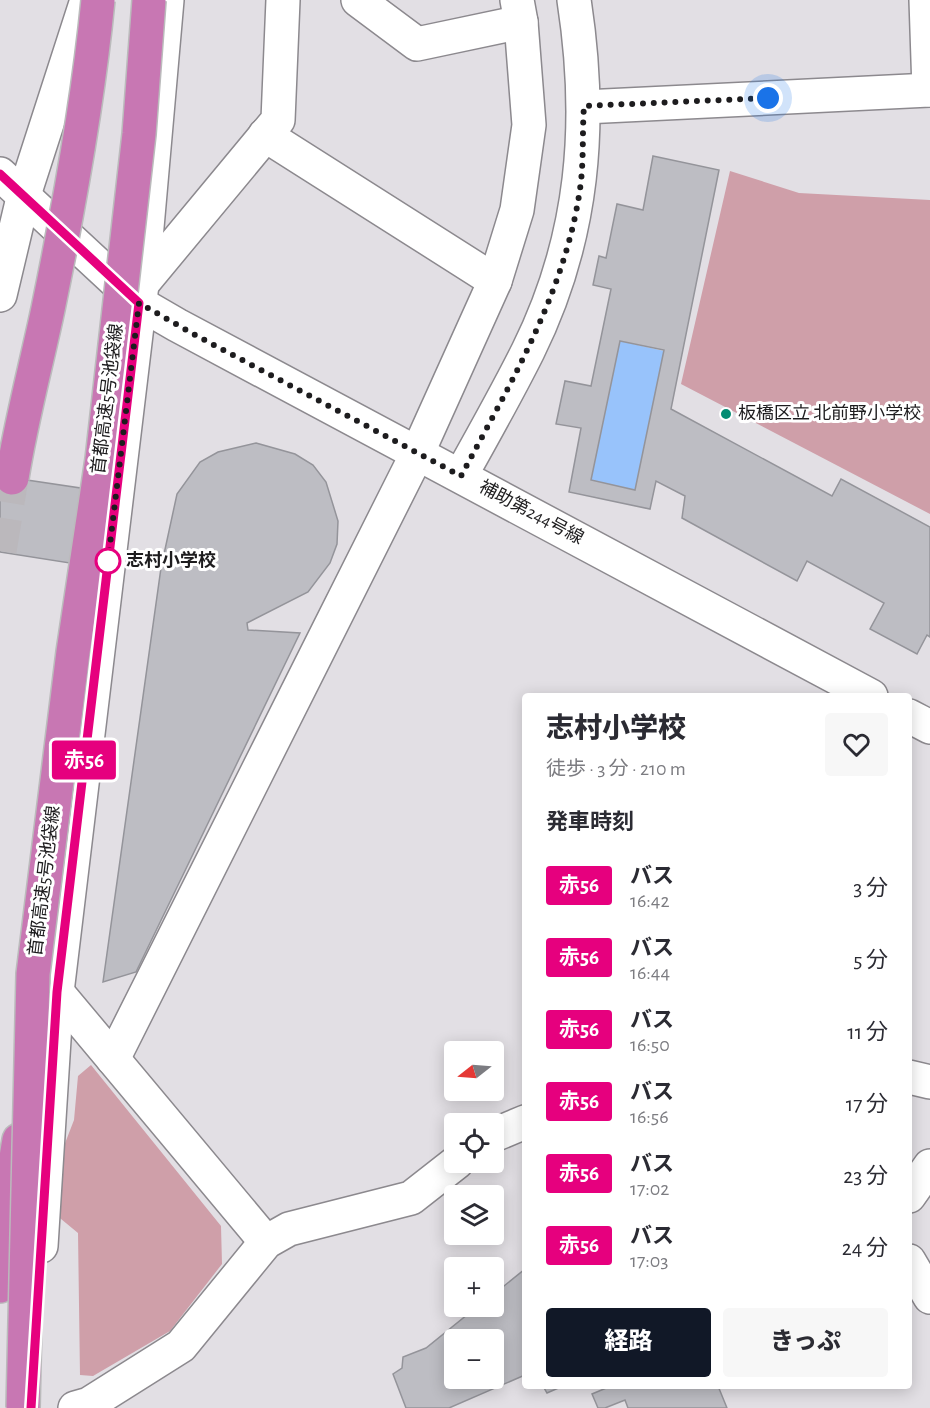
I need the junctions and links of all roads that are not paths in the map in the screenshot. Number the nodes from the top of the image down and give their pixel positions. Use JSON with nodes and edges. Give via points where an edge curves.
{"nodes":[{"id":1,"x":87,"y":0,"type":"edge"},
{"id":2,"x":98,"y":0,"type":"edge"},
{"id":3,"x":148,"y":0,"type":"edge"},
{"id":4,"x":167,"y":0,"type":"edge"},
{"id":5,"x":283,"y":0,"type":"edge"},
{"id":6,"x":358,"y":0,"type":"edge"},
{"id":7,"x":574,"y":0,"type":"edge"},
{"id":8,"x":926,"y":0,"type":"edge"},
{"id":9,"x":519,"y":11,"type":"edge"},
{"id":10,"x":930,"y":90,"type":"edge"},
{"id":11,"x":584,"y":106,"type":"junction"},
{"id":12,"x":265,"y":135,"type":"junction"},
{"id":13,"x":0,"y":174,"type":"edge"},
{"id":14,"x":23,"y":198,"type":"junction"},
{"id":15,"x":495,"y":281,"type":"junction"},
{"id":16,"x":141,"y":293,"type":"junction"},
{"id":17,"x":0,"y":295,"type":"edge"},
{"id":18,"x":417,"y":454,"type":"junction"},
{"id":19,"x":461,"y":476,"type":"junction"},
{"id":20,"x":12,"y":478,"type":"tunnel mouth"},
{"id":21,"x":866,"y":693,"type":"edge"},
{"id":22,"x":912,"y":718,"type":"edge"},
{"id":23,"x":930,"y":728,"type":"edge"},
{"id":24,"x":57,"y":992,"type":"junction"},
{"id":25,"x":113,"y":1059,"type":"junction"},
{"id":26,"x":30,"y":1070,"type":"junction"},
{"id":27,"x":912,"y":1078,"type":"edge"},
{"id":28,"x":930,"y":1082,"type":"edge"},
{"id":29,"x":522,"y":1123,"type":"edge"},
{"id":30,"x":504,"y":1131,"type":"edge"},
{"id":31,"x":930,"y":1166,"type":"edge"},
{"id":32,"x":444,"y":1173,"type":"edge"},
{"id":33,"x":912,"y":1192,"type":"edge"},
{"id":34,"x":266,"y":1242,"type":"junction"},
{"id":35,"x":912,"y":1266,"type":"edge"},
{"id":36,"x":0,"y":1286,"type":"edge"},
{"id":37,"x":930,"y":1297,"type":"edge"},
{"id":38,"x":84,"y":1407,"type":"edge"},
{"id":39,"x":23,"y":1408,"type":"edge"},
{"id":40,"x":31,"y":1408,"type":"edge"}],
"edges":[{"from":1,"to":14,"type":"street"},
{"from":2,"to":20,"type":"highway","bridge":true,"via":[[71,188]]},
{"from":3,"to":26,"type":"highway","name":"首都高速5号池袋線","bridge":true,"via":[[138,134],[102,459],[73,652],[33,974]]},
{"from":4,"to":16,"type":"street"},
{"from":5,"to":12,"type":"street","via":[[278,120]]},
{"from":6,"to":9,"type":"street","via":[[417,44]]},
{"from":7,"to":11,"type":"street"},
{"from":8,"to":10,"type":"street"},
{"from":9,"to":15,"type":"street","via":[[529,125],[517,210]]},
{"from":10,"to":11,"type":"street"},
{"from":11,"to":19,"type":"street","via":[[580,188],[553,291],[529,350]]},
{"from":12,"to":15,"type":"street"},
{"from":12,"to":16,"type":"street"},
{"from":13,"to":14,"type":"street","name":"補助第244号線"},
{"from":14,"to":16,"type":"street","name":"補助第244号線"},
{"from":14,"to":17,"type":"street"},
{"from":15,"to":18,"type":"street"},
{"from":16,"to":18,"type":"street","name":"補助第244号線"},
{"from":16,"to":24,"type":"street"},
{"from":18,"to":19,"type":"street","name":"補助第244号線"},
{"from":18,"to":25,"type":"street"},
{"from":19,"to":21,"type":"street","name":"補助第244号線"},
{"from":22,"to":23,"type":"street"},
{"from":24,"to":25,"type":"street"},
{"from":24,"to":40,"type":"street"},
{"from":25,"to":34,"type":"street"},
{"from":26,"to":36,"type":"highway","bridge":true,"via":[[4,1227]]},
{"from":26,"to":39,"type":"highway","name":"首都高速5号池袋線","bridge":true},
{"from":27,"to":28,"type":"street"},
{"from":29,"to":30,"type":"street"},
{"from":31,"to":33,"type":"street"},
{"from":32,"to":34,"type":"street","via":[[411,1198],[289,1229]]},
{"from":34,"to":38,"type":"street","via":[[181,1346]]},
{"from":35,"to":37,"type":"street"}]}
